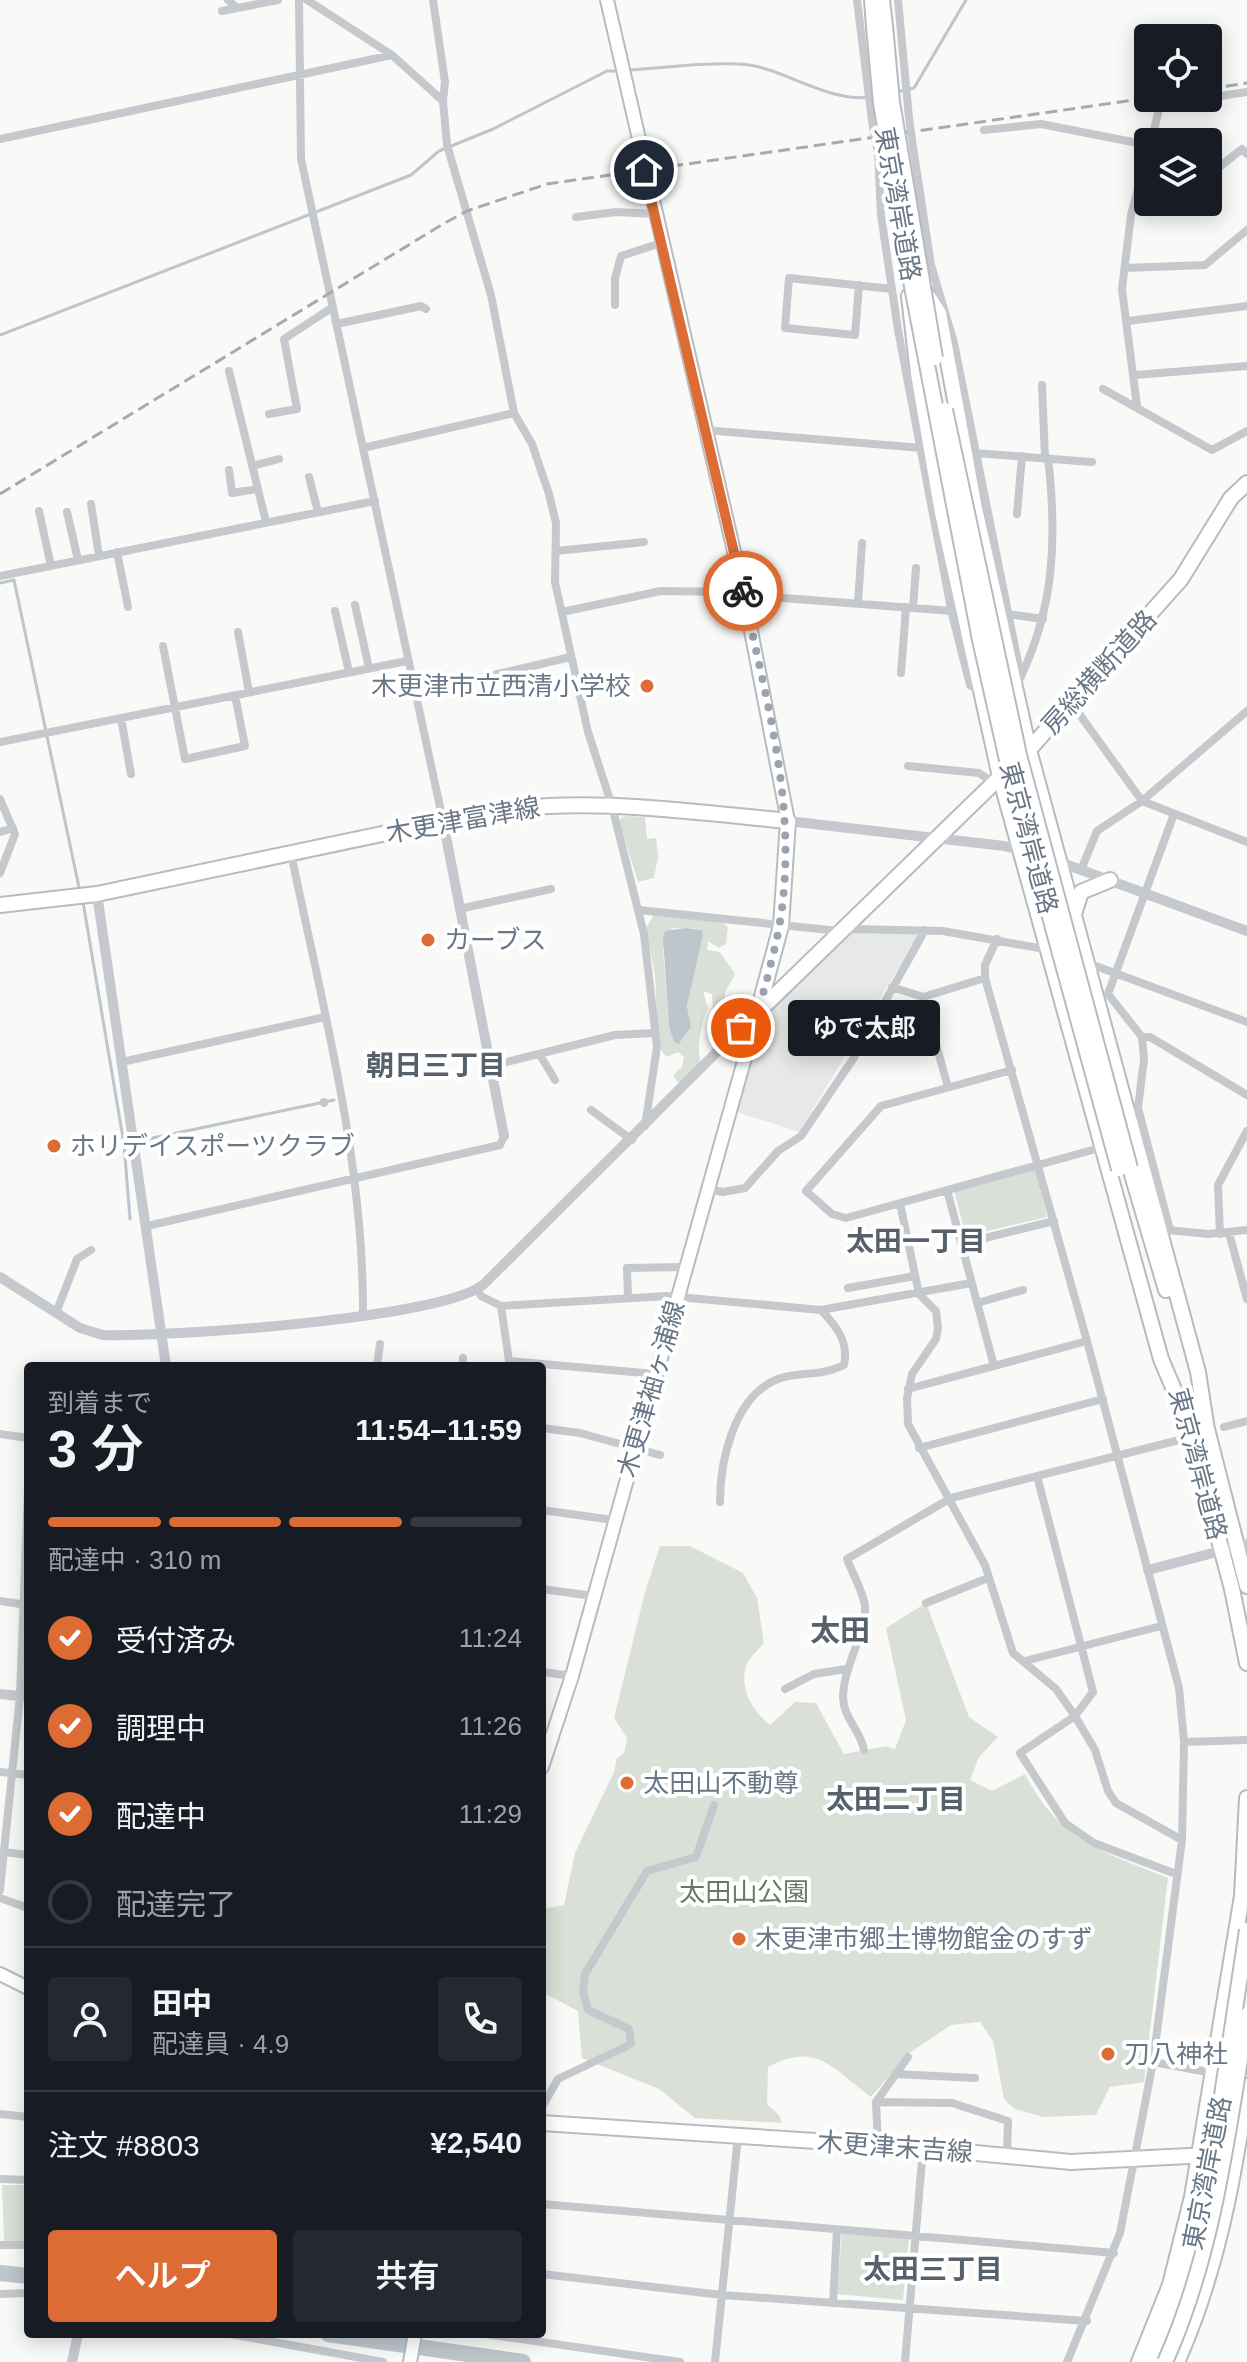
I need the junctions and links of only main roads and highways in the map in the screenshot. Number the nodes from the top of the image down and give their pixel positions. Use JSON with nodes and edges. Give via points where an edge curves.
{"nodes":[{"id":1,"x":607,"y":0,"type":"edge"},
{"id":2,"x":872,"y":0,"type":"edge"},
{"id":3,"x":882,"y":0,"type":"edge"},
{"id":4,"x":879,"y":27,"type":"junction"},
{"id":5,"x":909,"y":271,"type":"junction"},
{"id":6,"x":924,"y":290,"type":"junction"},
{"id":7,"x":1246,"y":485,"type":"edge"},
{"id":8,"x":1029,"y":750,"type":"junction"},
{"id":9,"x":997,"y":780,"type":"junction"},
{"id":10,"x":788,"y":821,"type":"junction"},
{"id":11,"x":1110,"y":880,"type":"road end"},
{"id":12,"x":0,"y":905,"type":"edge"},
{"id":13,"x":1074,"y":917,"type":"junction"},
{"id":14,"x":758,"y":1011,"type":"junction"},
{"id":15,"x":1125,"y":1168,"type":"junction"},
{"id":16,"x":1186,"y":1418,"type":"junction"},
{"id":17,"x":1207,"y":1430,"type":"junction"},
{"id":18,"x":1242,"y":1546,"type":"edge"},
{"id":19,"x":1247,"y":1586,"type":"edge"},
{"id":20,"x":1247,"y":1663,"type":"edge"},
{"id":21,"x":546,"y":1751,"type":"edge"},
{"id":22,"x":1247,"y":1798,"type":"edge"},
{"id":23,"x":1247,"y":1930,"type":"edge"},
{"id":24,"x":0,"y":1974,"type":"edge"},
{"id":25,"x":0,"y":1984,"type":"edge"},
{"id":26,"x":24,"y":1986,"type":"edge"},
{"id":27,"x":24,"y":1995,"type":"edge"},
{"id":28,"x":1247,"y":2015,"type":"edge"},
{"id":29,"x":1247,"y":2086,"type":"edge"},
{"id":30,"x":546,"y":2123,"type":"edge"},
{"id":31,"x":1242,"y":2151,"type":"edge"},
{"id":32,"x":1199,"y":2156,"type":"junction"},
{"id":33,"x":414,"y":2338,"type":"edge"},
{"id":34,"x":410,"y":2362,"type":"edge"},
{"id":35,"x":1139,"y":2362,"type":"edge"},
{"id":36,"x":1152,"y":2362,"type":"edge"},
{"id":37,"x":1165,"y":2362,"type":"edge"},
{"id":38,"x":1177,"y":2362,"type":"edge"}],
"edges":[{"from":1,"to":10,"type":"main road","via":[[743,591]]},
{"from":2,"to":4,"type":"main road","name":"東京湾岸道路"},
{"from":3,"to":4,"type":"main road","name":"東京湾岸道路"},
{"from":4,"to":5,"type":"main road","name":"東京湾岸道路","bridge":true,"via":[[881,103]]},
{"from":4,"to":6,"type":"main road","name":"東京湾岸道路","bridge":true},
{"from":5,"to":9,"type":"main road","via":[[920,389]]},
{"from":5,"to":15,"type":"main road","name":"東京湾岸道路","bridge":true,"via":[[1007,760]]},
{"from":6,"to":8,"type":"main road","via":[[939,313],[975,508],[1018,681]]},
{"from":6,"to":15,"type":"main road","name":"東京湾岸道路","bridge":true,"via":[[994,651]]},
{"from":7,"to":8,"type":"main road","name":"房総横断道路","via":[[1231,498],[1181,579]]},
{"from":8,"to":9,"type":"main road","name":"房総横断道路"},
{"from":8,"to":13,"type":"main road"},
{"from":9,"to":14,"type":"main road","name":"房総横断道路"},
{"from":9,"to":16,"type":"main road","via":[[1022,851],[1161,1359]]},
{"from":10,"to":12,"type":"main road","name":"木更津富津線","via":[[536,805],[97,894]]},
{"from":10,"to":14,"type":"main road","via":[[781,926]]},
{"from":11,"to":13,"type":"main road","via":[[1081,892]]},
{"from":13,"to":17,"type":"main road","via":[[1165,1229]]},
{"from":14,"to":21,"type":"main road","name":"木更津袖ヶ浦線","via":[[572,1676]]},
{"from":15,"to":16,"type":"main road","name":"東京湾岸道路"},
{"from":15,"to":17,"type":"main road","name":"東京湾岸道路"},
{"from":16,"to":20,"type":"main road","name":"東京湾岸道路"},
{"from":17,"to":18,"type":"main road","name":"東京湾岸道路"},
{"from":18,"to":19,"type":"main road","name":"東京湾岸道路"},
{"from":22,"to":32,"type":"main road","via":[[1242,1896]]},
{"from":23,"to":36,"type":"main road","name":"東京湾岸道路","bridge":true,"via":[[1198,2229]]},
{"from":24,"to":26,"type":"main road"},
{"from":25,"to":27,"type":"main road"},
{"from":28,"to":37,"type":"main road","name":"東京湾岸道路","bridge":true,"via":[[1206,2242]]},
{"from":29,"to":31,"type":"main road"},
{"from":30,"to":32,"type":"main road","name":"木更津末吉線","via":[[1071,2162]]},
{"from":31,"to":32,"type":"main road","name":"木更津末吉線"},
{"from":31,"to":38,"type":"main road","via":[[1218,2244]]},
{"from":32,"to":35,"type":"main road","via":[[1170,2285]]},
{"from":33,"to":34,"type":"main road"}]}
